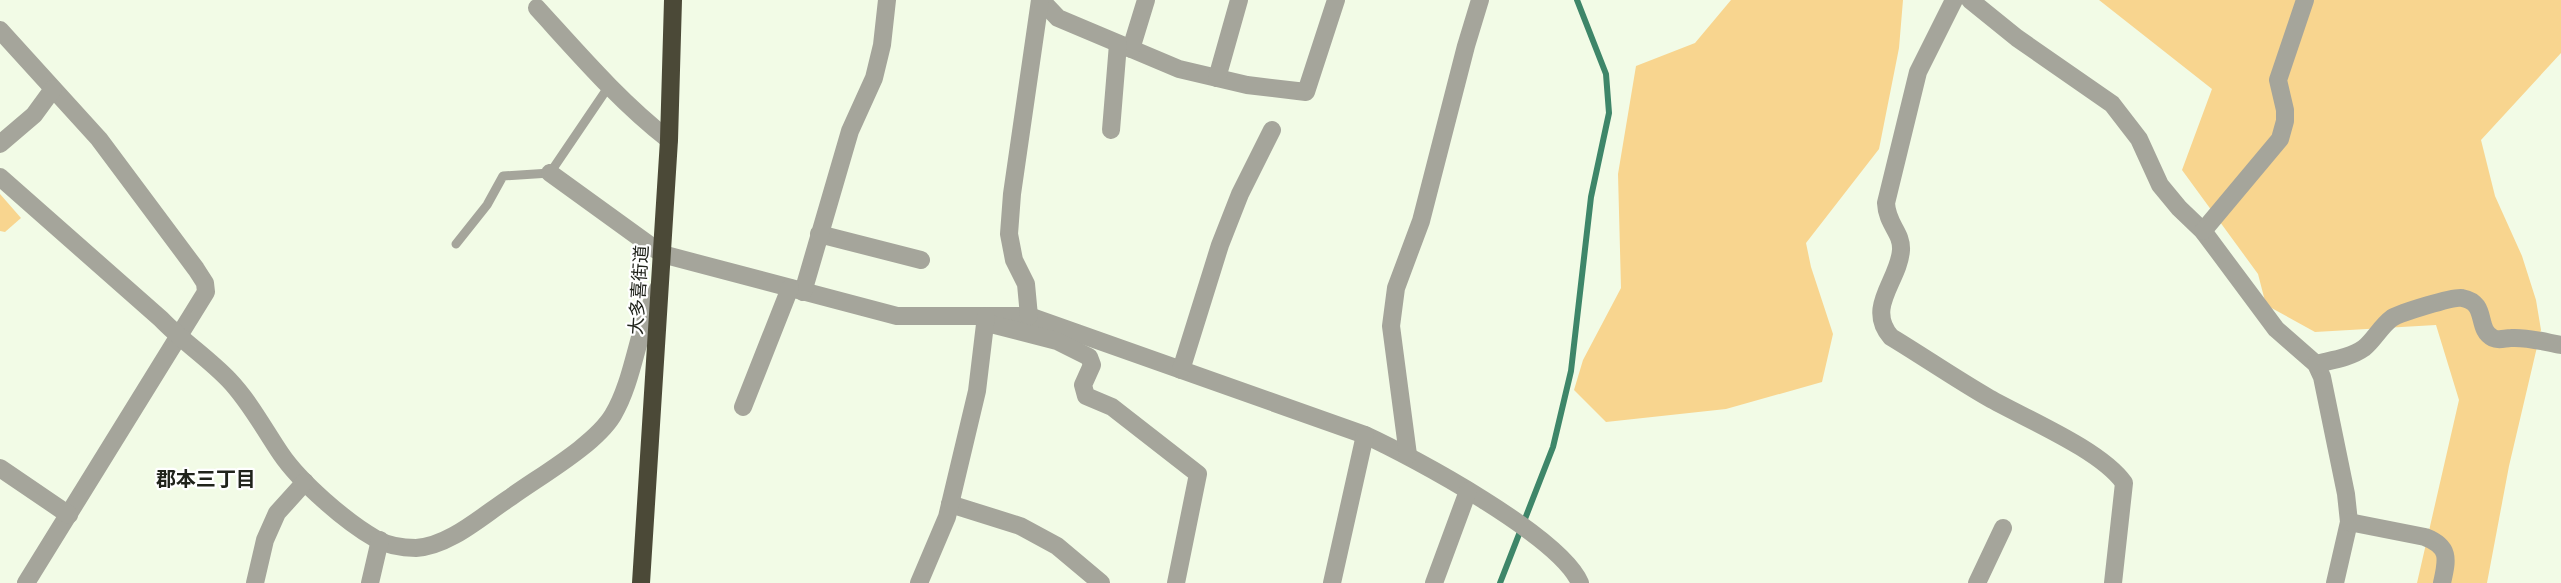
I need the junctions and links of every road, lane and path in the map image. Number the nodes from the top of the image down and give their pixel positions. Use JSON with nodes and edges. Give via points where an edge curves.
{"nodes":[{"id":1,"x":673,"y":0,"type":"edge"},
{"id":2,"x":887,"y":0,"type":"edge"},
{"id":3,"x":1040,"y":0,"type":"edge"},
{"id":4,"x":1146,"y":0,"type":"edge"},
{"id":5,"x":1239,"y":0,"type":"edge"},
{"id":6,"x":1336,"y":0,"type":"edge"},
{"id":7,"x":1480,"y":0,"type":"edge"},
{"id":8,"x":1953,"y":0,"type":"edge"},
{"id":9,"x":1970,"y":0,"type":"edge"},
{"id":10,"x":2305,"y":0,"type":"edge"},
{"id":11,"x":537,"y":8,"type":"dead end"},
{"id":12,"x":0,"y":30,"type":"edge"},
{"id":13,"x":1124,"y":47,"type":"junction"},
{"id":14,"x":1217,"y":78,"type":"junction"},
{"id":15,"x":609,"y":86,"type":"junction"},
{"id":16,"x":53,"y":89,"type":"junction"},
{"id":17,"x":1111,"y":130,"type":"dead end"},
{"id":18,"x":1272,"y":130,"type":"dead end"},
{"id":19,"x":669,"y":140,"type":"junction"},
{"id":20,"x":0,"y":144,"type":"edge"},
{"id":21,"x":550,"y":173,"type":"junction"},
{"id":22,"x":0,"y":177,"type":"edge"},
{"id":23,"x":2203,"y":231,"type":"junction"},
{"id":24,"x":819,"y":234,"type":"junction"},
{"id":25,"x":456,"y":244,"type":"dead end"},
{"id":26,"x":662,"y":254,"type":"junction"},
{"id":27,"x":921,"y":260,"type":"dead end"},
{"id":28,"x":660,"y":285,"type":"junction"},
{"id":29,"x":796,"y":290,"type":"junction"},
{"id":30,"x":1029,"y":316,"type":"junction"},
{"id":31,"x":986,"y":319,"type":"junction"},
{"id":32,"x":179,"y":338,"type":"junction"},
{"id":33,"x":2561,"y":345,"type":"edge"},
{"id":34,"x":2316,"y":364,"type":"junction"},
{"id":35,"x":1181,"y":370,"type":"junction"},
{"id":36,"x":743,"y":407,"type":"dead end"},
{"id":37,"x":1365,"y":435,"type":"junction"},
{"id":38,"x":1408,"y":455,"type":"junction"},
{"id":39,"x":0,"y":468,"type":"edge"},
{"id":40,"x":305,"y":482,"type":"junction"},
{"id":41,"x":1468,"y":491,"type":"junction"},
{"id":42,"x":950,"y":504,"type":"junction"},
{"id":43,"x":69,"y":515,"type":"junction"},
{"id":44,"x":2349,"y":522,"type":"junction"},
{"id":45,"x":2003,"y":528,"type":"dead end"},
{"id":46,"x":380,"y":540,"type":"junction"},
{"id":47,"x":1582,"y":580,"type":"edge"},
{"id":48,"x":26,"y":583,"type":"edge"},
{"id":49,"x":255,"y":583,"type":"edge"},
{"id":50,"x":370,"y":583,"type":"edge"},
{"id":51,"x":641,"y":583,"type":"edge"},
{"id":52,"x":919,"y":583,"type":"edge"},
{"id":53,"x":1101,"y":583,"type":"edge"},
{"id":54,"x":1176,"y":583,"type":"edge"},
{"id":55,"x":1332,"y":583,"type":"edge"},
{"id":56,"x":1434,"y":583,"type":"edge"},
{"id":57,"x":1977,"y":583,"type":"edge"},
{"id":58,"x":2113,"y":583,"type":"edge"},
{"id":59,"x":2335,"y":583,"type":"edge"},
{"id":60,"x":2442,"y":583,"type":"edge"}],
"edges":[{"from":1,"to":19,"type":"highway","name":"大多喜街道"},
{"from":2,"to":24,"type":"street","via":[[874,78],[850,131]]},
{"from":3,"to":13,"type":"street","via":[[1058,18]]},
{"from":3,"to":30,"type":"street","via":[[1008,234],[1014,260],[1026,284]]},
{"from":4,"to":13,"type":"street"},
{"from":5,"to":14,"type":"street"},
{"from":6,"to":14,"type":"street","via":[[1306,92]]},
{"from":7,"to":38,"type":"street","via":[[1421,221],[1396,288],[1391,326]]},
{"from":8,"to":58,"type":"street","via":[[1918,72],[1886,203],[1886,216],[1900,237],[1901,252],[1880,315],[1883,327],[1892,337],[1987,397],[2116,472],[2124,483]]},
{"from":9,"to":23,"type":"street","via":[[2112,104],[2139,140],[2160,185]]},
{"from":10,"to":23,"type":"street","via":[[2278,80],[2285,110],[2280,140]]},
{"from":11,"to":15,"type":"street"},
{"from":12,"to":16,"type":"street"},
{"from":13,"to":14,"type":"street","via":[[1179,69]]},
{"from":13,"to":17,"type":"street"},
{"from":15,"to":19,"type":"street"},
{"from":15,"to":21,"type":"lane"},
{"from":16,"to":20,"type":"street","via":[[34,115]]},
{"from":16,"to":32,"type":"street","via":[[99,139],[205,283],[206,292]]},
{"from":18,"to":35,"type":"street","via":[[1220,245]]},
{"from":19,"to":26,"type":"highway","name":"大多喜街道"},
{"from":21,"to":25,"type":"lane","via":[[503,176],[487,205]]},
{"from":21,"to":26,"type":"street"},
{"from":22,"to":32,"type":"street"},
{"from":23,"to":34,"type":"street","via":[[2276,329]]},
{"from":24,"to":27,"type":"street"},
{"from":24,"to":29,"type":"street"},
{"from":26,"to":28,"type":"highway","name":"大多喜街道"},
{"from":26,"to":29,"type":"street"},
{"from":28,"to":46,"type":"street","via":[[613,417],[581,449],[446,540],[419,548]]},
{"from":28,"to":51,"type":"highway","name":"大多喜街道"},
{"from":29,"to":31,"type":"street","via":[[897,316]]},
{"from":29,"to":36,"type":"street"},
{"from":30,"to":31,"type":"street"},
{"from":30,"to":35,"type":"street"},
{"from":31,"to":42,"type":"street","via":[[977,391]]},
{"from":31,"to":54,"type":"street","via":[[1057,341],[1089,357],[1092,365],[1083,385],[1086,396],[1112,407],[1198,474]]},
{"from":32,"to":40,"type":"street","via":[[228,379]]},
{"from":32,"to":43,"type":"street"},
{"from":33,"to":34,"type":"street","via":[[2520,337],[2496,340],[2488,335],[2476,304],[2461,297],[2401,313],[2378,330],[2366,347],[2350,356]]},
{"from":34,"to":44,"type":"street","via":[[2322,377]]},
{"from":35,"to":37,"type":"street"},
{"from":37,"to":38,"type":"street"},
{"from":37,"to":55,"type":"street"},
{"from":38,"to":41,"type":"street"},
{"from":39,"to":43,"type":"street"},
{"from":40,"to":46,"type":"street"},
{"from":40,"to":49,"type":"street","via":[[277,513]]},
{"from":41,"to":47,"type":"street","via":[[1554,551]]},
{"from":41,"to":56,"type":"street"},
{"from":42,"to":52,"type":"street"},
{"from":42,"to":53,"type":"street","via":[[1020,526],[1057,546]]},
{"from":43,"to":48,"type":"street"},
{"from":44,"to":59,"type":"street"},
{"from":44,"to":60,"type":"street","via":[[2436,541],[2445,551]]},
{"from":45,"to":57,"type":"street"},
{"from":46,"to":50,"type":"street"}]}
